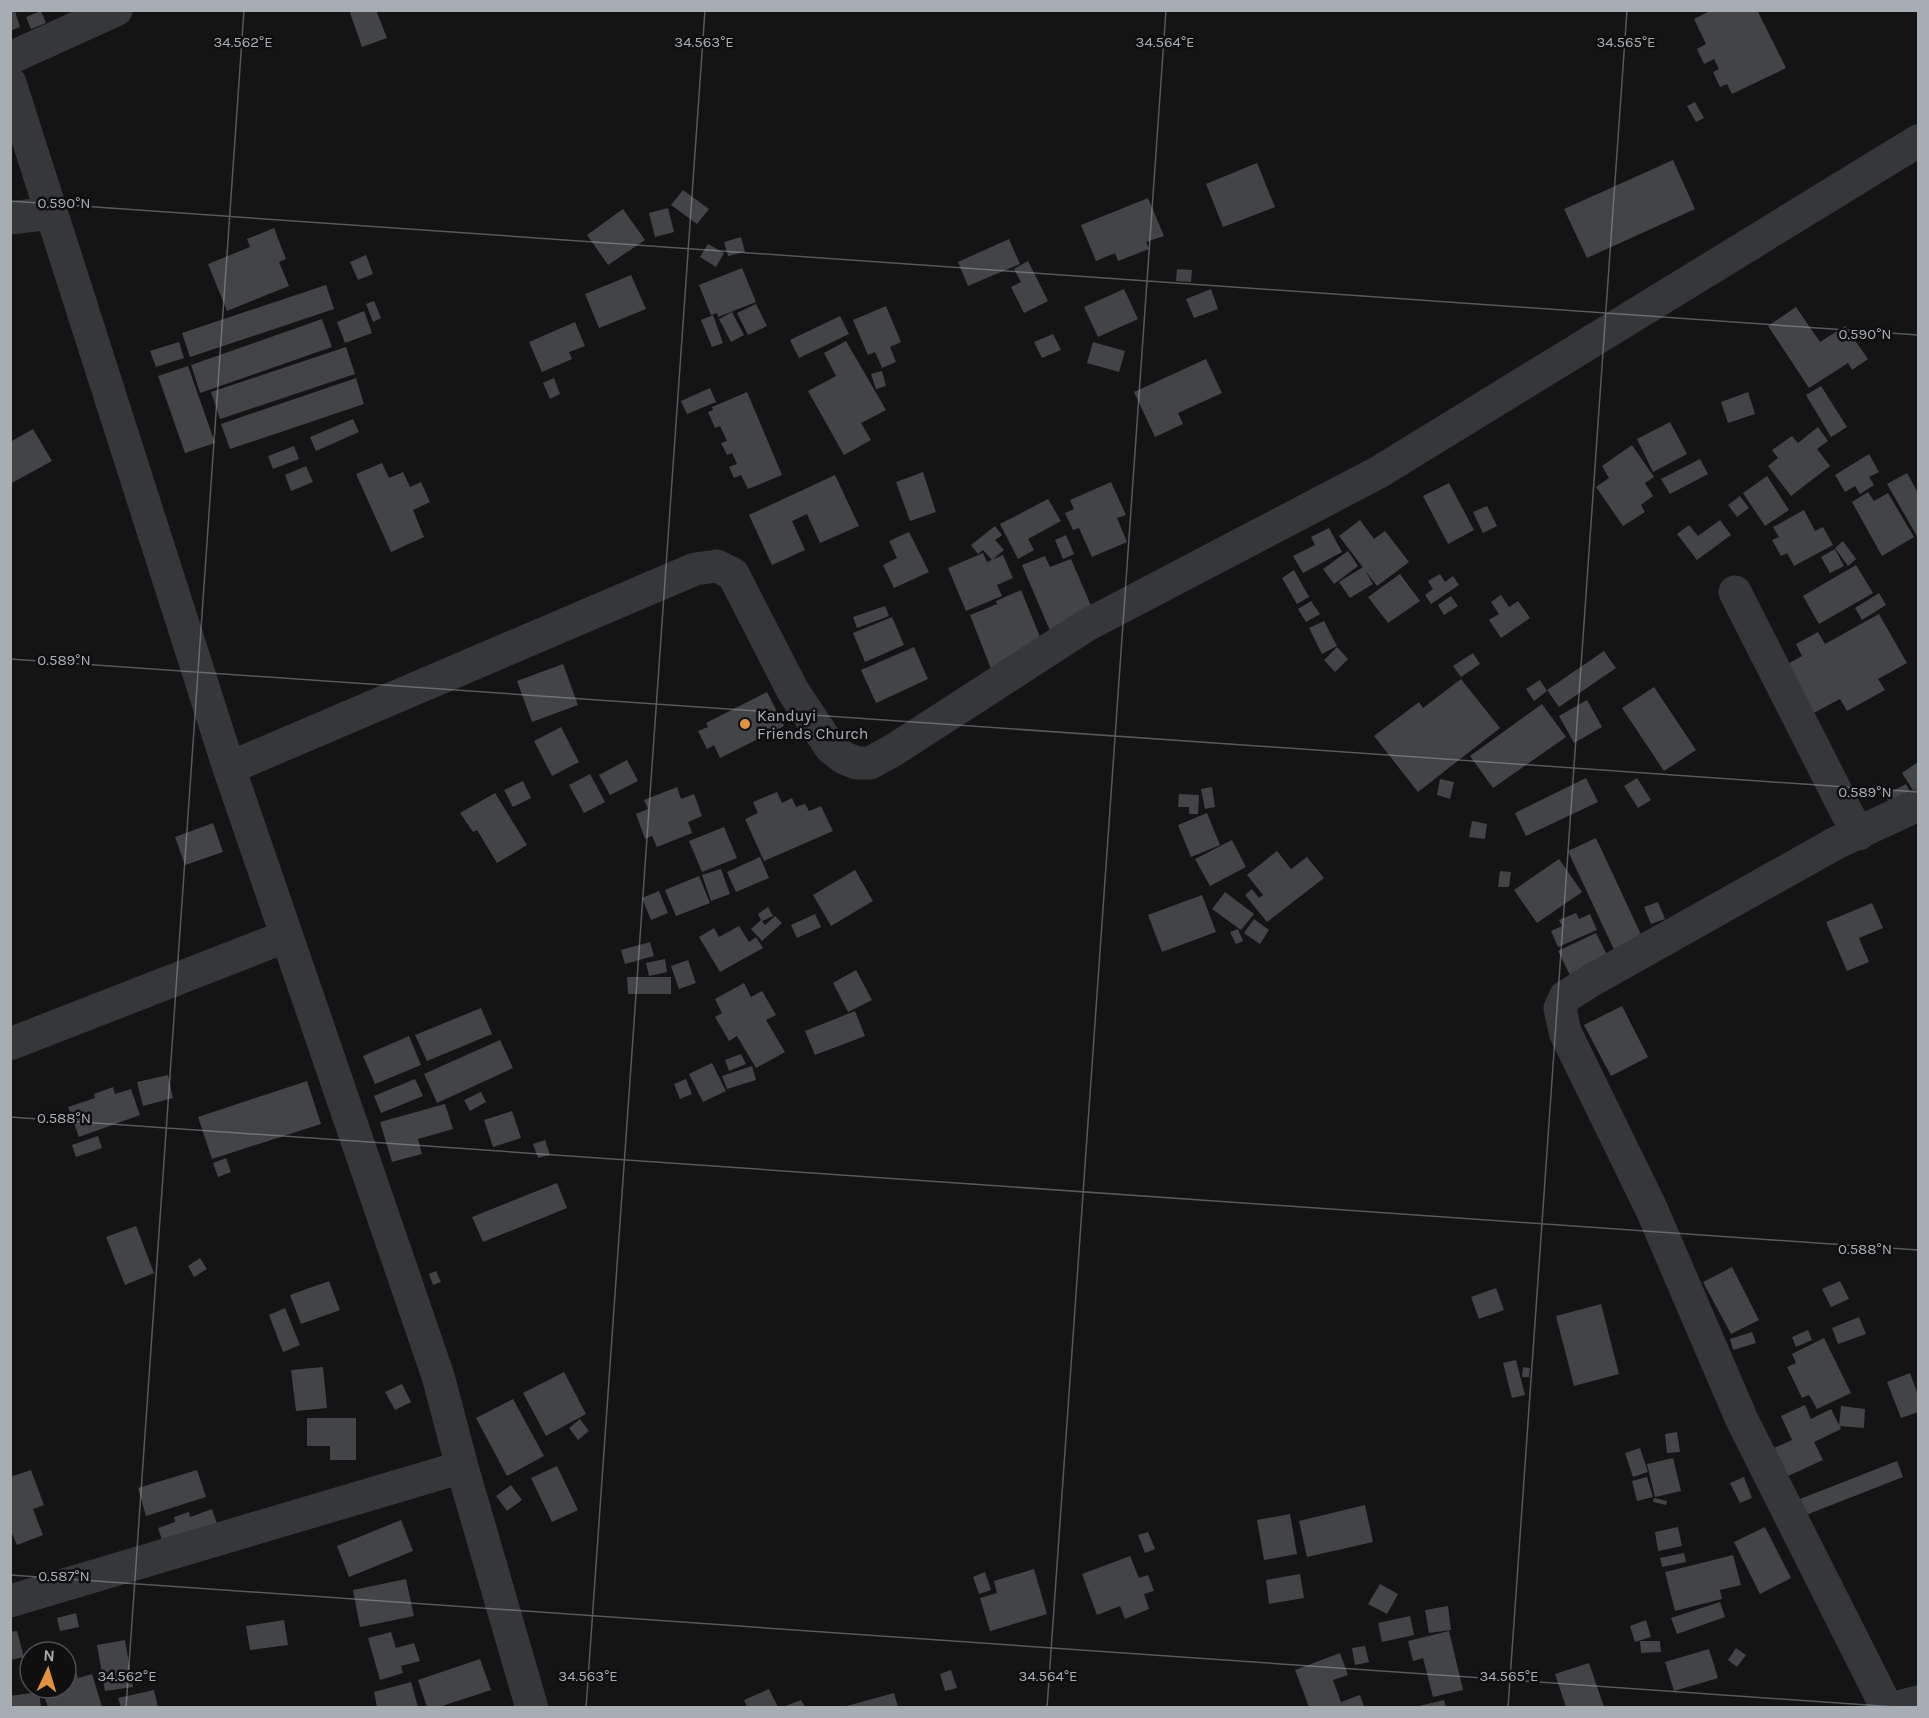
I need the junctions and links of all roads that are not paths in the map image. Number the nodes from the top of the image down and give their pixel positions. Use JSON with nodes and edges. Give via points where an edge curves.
{"nodes":[{"id":1,"x":116,"y":10,"type":"edge"},
{"id":2,"x":10,"y":58,"type":"edge"},
{"id":3,"x":10,"y":83,"type":"edge"},
{"id":4,"x":1918,"y":141,"type":"edge"},
{"id":5,"x":51,"y":213,"type":"junction"},
{"id":6,"x":10,"y":218,"type":"edge"},
{"id":7,"x":1735,"y":592,"type":"dead end"},
{"id":8,"x":229,"y":768,"type":"junction"},
{"id":9,"x":1918,"y":804,"type":"edge"},
{"id":10,"x":1859,"y":834,"type":"junction"},
{"id":11,"x":287,"y":936,"type":"junction"},
{"id":12,"x":10,"y":1044,"type":"edge"},
{"id":13,"x":462,"y":1467,"type":"junction"},
{"id":14,"x":10,"y":1601,"type":"edge"},
{"id":15,"x":1918,"y":1702,"type":"edge"},
{"id":16,"x":531,"y":1707,"type":"edge"},
{"id":17,"x":1887,"y":1707,"type":"edge"},
{"id":18,"x":1894,"y":1707,"type":"edge"}],
"edges":[{"from":1,"to":2,"type":"street"},
{"from":3,"to":5,"type":"street"},
{"from":4,"to":8,"type":"street","via":[[1379,472],[1087,625],[870,763],[844,758],[831,748],[793,691],[733,574],[717,567],[695,569]]},
{"from":5,"to":6,"type":"street"},
{"from":5,"to":8,"type":"street"},
{"from":7,"to":10,"type":"street"},
{"from":8,"to":11,"type":"street"},
{"from":9,"to":10,"type":"street"},
{"from":10,"to":17,"type":"street","via":[[1836,843],[1592,980],[1565,997],[1560,1008],[1565,1032],[1651,1208],[1742,1420]]},
{"from":11,"to":12,"type":"street"},
{"from":11,"to":13,"type":"street","via":[[438,1376]]},
{"from":13,"to":14,"type":"street"},
{"from":13,"to":16,"type":"street"},
{"from":15,"to":18,"type":"street"}]}
